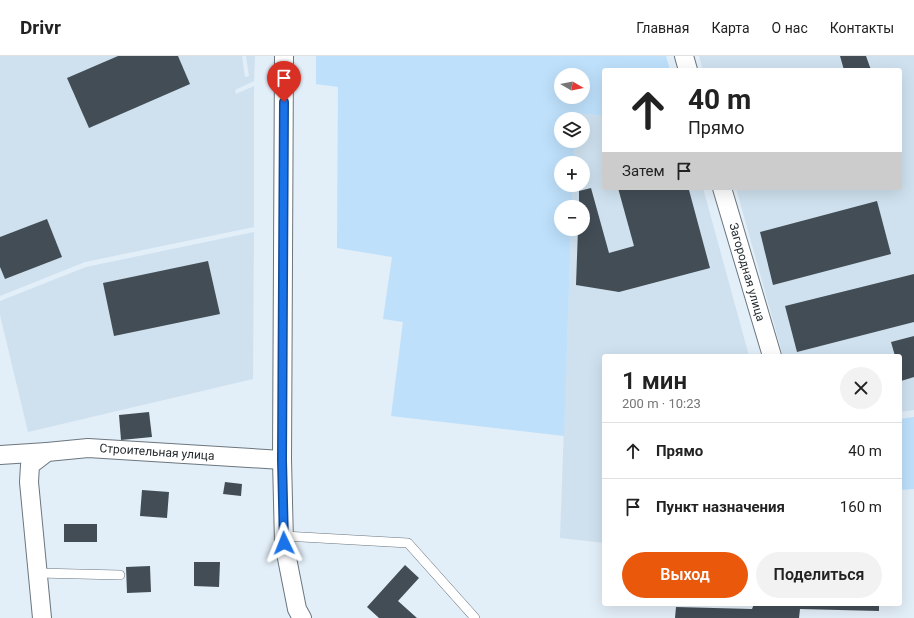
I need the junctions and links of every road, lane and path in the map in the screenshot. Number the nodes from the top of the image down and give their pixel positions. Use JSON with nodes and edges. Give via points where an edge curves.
{"nodes":[{"id":1,"x":284,"y":56,"type":"edge"},
{"id":2,"x":684,"y":56,"type":"edge"},
{"id":3,"x":687,"y":68,"type":"edge"},
{"id":4,"x":723,"y":190,"type":"edge"},
{"id":5,"x":771,"y":354,"type":"edge"},
{"id":6,"x":46,"y":452,"type":"junction"},
{"id":7,"x":0,"y":455,"type":"edge"},
{"id":8,"x":282,"y":460,"type":"junction"},
{"id":9,"x":284,"y":536,"type":"junction"},
{"id":10,"x":38,"y":573,"type":"junction"},
{"id":11,"x":120,"y":575,"type":"dead end"},
{"id":12,"x":42,"y":618,"type":"edge"},
{"id":13,"x":302,"y":618,"type":"edge"},
{"id":14,"x":475,"y":618,"type":"edge"}],
"edges":[{"from":1,"to":8,"type":"street"},
{"from":2,"to":3,"type":"street"},
{"from":4,"to":5,"type":"street","name":"Загородная улица"},
{"from":6,"to":7,"type":"street","name":"Строительная улица"},
{"from":6,"to":8,"type":"street","name":"Строительная улица","via":[[88,448]]},
{"from":6,"to":10,"type":"street","via":[[30,465],[29,482]]},
{"from":8,"to":9,"type":"street"},
{"from":9,"to":13,"type":"street","via":[[297,609]]},
{"from":9,"to":14,"type":"lane","via":[[408,543]]},
{"from":10,"to":11,"type":"lane"},
{"from":10,"to":12,"type":"street"}]}
